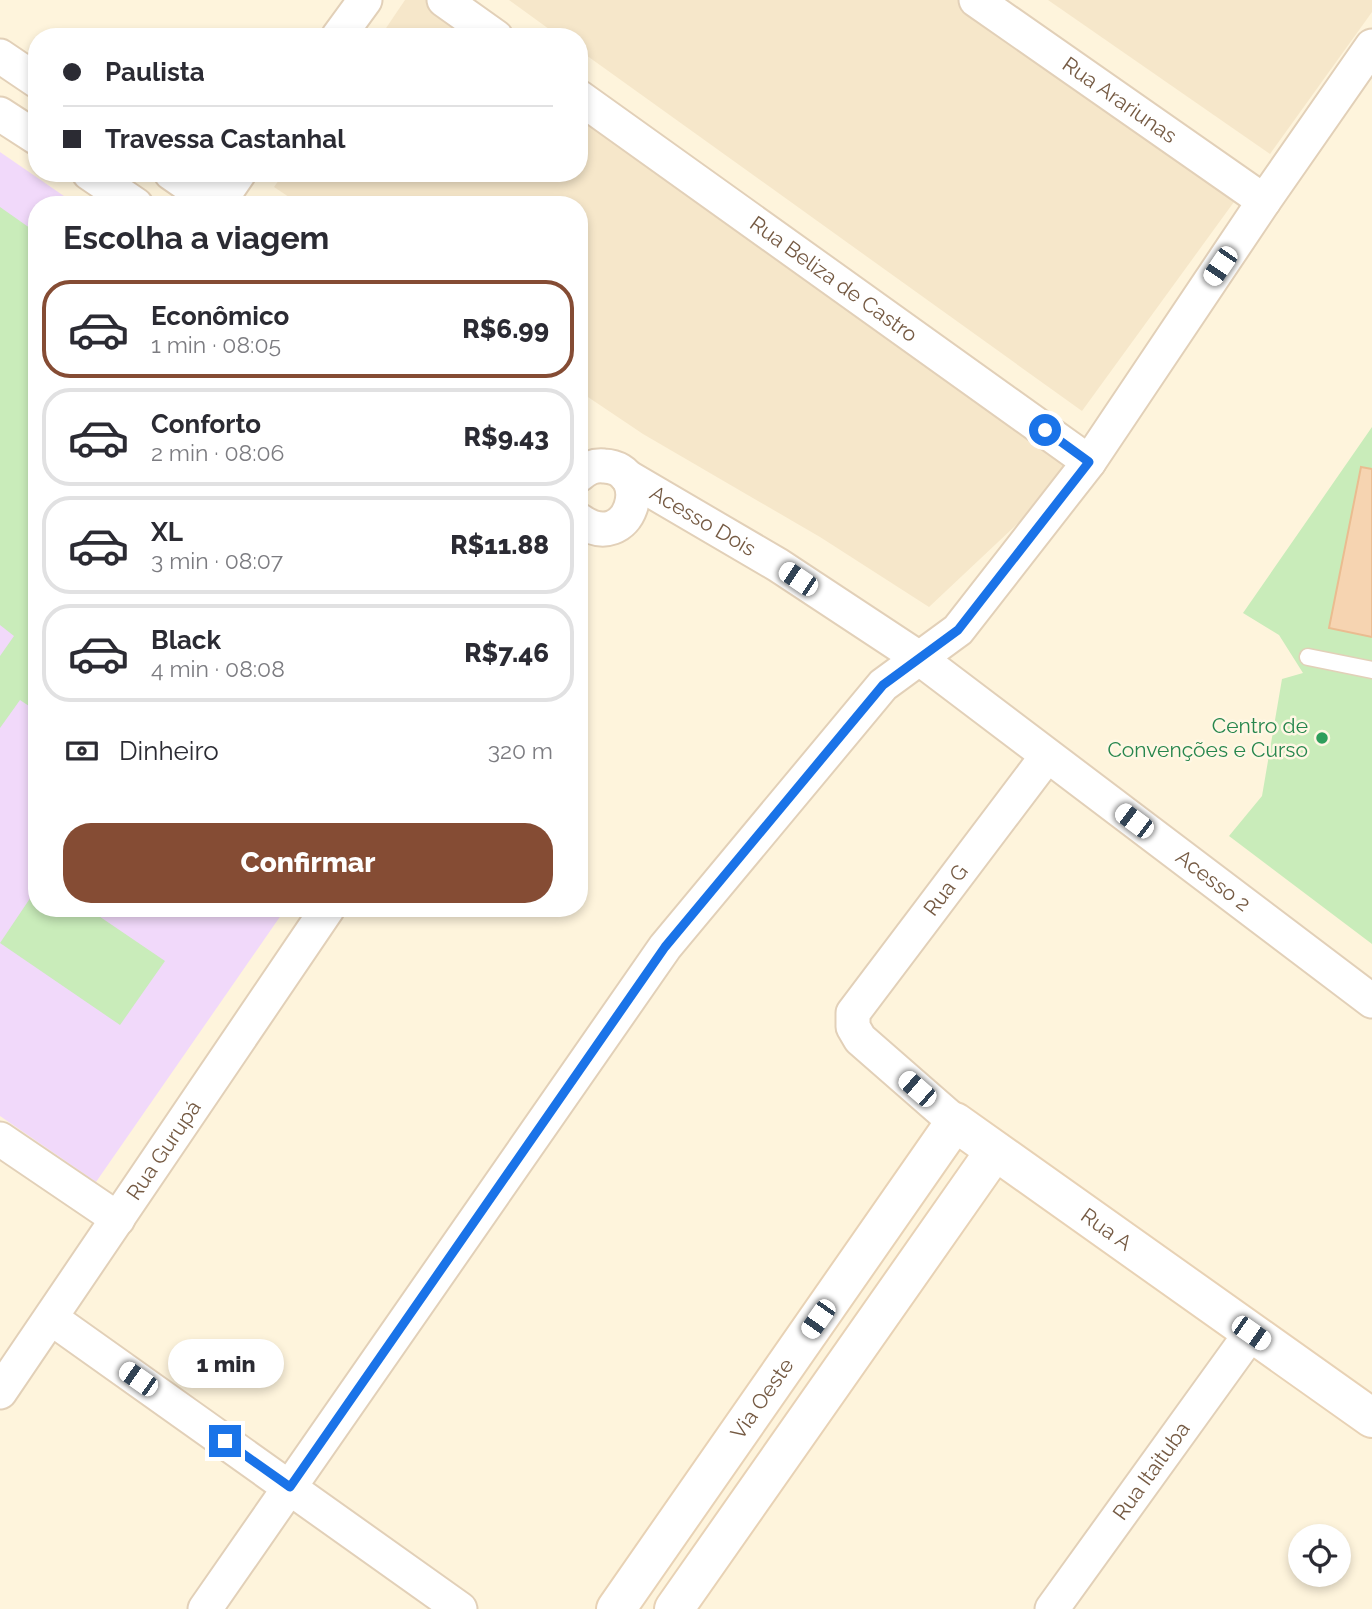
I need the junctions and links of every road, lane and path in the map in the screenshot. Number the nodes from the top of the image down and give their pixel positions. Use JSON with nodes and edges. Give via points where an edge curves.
{"nodes":[{"id":1,"x":365,"y":0,"type":"edge"},
{"id":2,"x":444,"y":0,"type":"edge"},
{"id":3,"x":976,"y":0,"type":"edge"},
{"id":4,"x":345,"y":28,"type":"edge"},
{"id":5,"x":483,"y":28,"type":"edge"},
{"id":6,"x":1372,"y":46,"type":"edge"},
{"id":7,"x":0,"y":56,"type":"edge"},
{"id":8,"x":28,"y":75,"type":"edge"},
{"id":9,"x":588,"y":103,"type":"edge"},
{"id":10,"x":0,"y":114,"type":"edge"},
{"id":11,"x":28,"y":132,"type":"edge"},
{"id":12,"x":102,"y":182,"type":"edge"},
{"id":13,"x":184,"y":182,"type":"edge"},
{"id":14,"x":123,"y":196,"type":"edge"},
{"id":15,"x":204,"y":196,"type":"edge"},
{"id":16,"x":1264,"y":201,"type":"junction"},
{"id":17,"x":1089,"y":462,"type":"junction"},
{"id":18,"x":598,"y":468,"type":"edge"},
{"id":19,"x":588,"y":532,"type":"edge"},
{"id":20,"x":1308,"y":657,"type":"dead end"},
{"id":21,"x":919,"y":658,"type":"junction"},
{"id":22,"x":1372,"y":670,"type":"edge"},
{"id":23,"x":1047,"y":756,"type":"junction"},
{"id":24,"x":322,"y":917,"type":"edge"},
{"id":25,"x":1372,"y":1002,"type":"edge"},
{"id":26,"x":852,"y":1027,"type":"joint"},
{"id":27,"x":955,"y":1122,"type":"junction"},
{"id":28,"x":0,"y":1139,"type":"edge"},
{"id":29,"x":995,"y":1151,"type":"junction"},
{"id":30,"x":118,"y":1219,"type":"junction"},
{"id":31,"x":51,"y":1318,"type":"junction"},
{"id":32,"x":1251,"y":1333,"type":"junction"},
{"id":33,"x":0,"y":1392,"type":"edge"},
{"id":34,"x":1372,"y":1418,"type":"edge"},
{"id":35,"x":290,"y":1487,"type":"junction"},
{"id":36,"x":651,"y":1560,"type":"junction"},
{"id":37,"x":681,"y":1598,"type":"edge"},
{"id":38,"x":205,"y":1609,"type":"edge"},
{"id":39,"x":460,"y":1609,"type":"edge"},
{"id":40,"x":617,"y":1609,"type":"edge"},
{"id":41,"x":1052,"y":1609,"type":"edge"}],
"edges":[{"from":1,"to":4,"type":"street"},
{"from":2,"to":5,"type":"street"},
{"from":3,"to":16,"type":"street","name":"Rua Arariunas"},
{"from":6,"to":16,"type":"street"},
{"from":7,"to":8,"type":"street"},
{"from":9,"to":17,"type":"street","name":"Rua Beliza de Castro"},
{"from":10,"to":11,"type":"street"},
{"from":12,"to":14,"type":"street"},
{"from":13,"to":15,"type":"street"},
{"from":16,"to":17,"type":"street"},
{"from":17,"to":21,"type":"street","via":[[958,630]]},
{"from":18,"to":19,"type":"street","via":[[634,494],[630,513],[615,526]]},
{"from":18,"to":21,"type":"street","name":"Acesso Dois","via":[[778,565]]},
{"from":20,"to":22,"type":"lane"},
{"from":21,"to":23,"type":"street","name":"Acesso 2"},
{"from":21,"to":35,"type":"street","via":[[883,685],[665,947]]},
{"from":23,"to":25,"type":"street","name":"Acesso 2"},
{"from":23,"to":26,"type":"street","name":"Rua G","via":[[852,1013]]},
{"from":24,"to":30,"type":"street","name":"Rua Gurupá"},
{"from":26,"to":27,"type":"street","name":"Rua A"},
{"from":27,"to":29,"type":"street","name":"Rua A"},
{"from":27,"to":36,"type":"street","name":"Via Oeste"},
{"from":28,"to":30,"type":"street"},
{"from":29,"to":32,"type":"street","name":"Rua A"},
{"from":29,"to":37,"type":"street"},
{"from":30,"to":31,"type":"street","name":"Rua Gurupá"},
{"from":31,"to":33,"type":"street","name":"Rua Gurupá"},
{"from":31,"to":35,"type":"street"},
{"from":32,"to":34,"type":"street","name":"Rua A"},
{"from":32,"to":41,"type":"street","name":"Rua Itaituba"},
{"from":35,"to":38,"type":"street"},
{"from":35,"to":39,"type":"street"},
{"from":36,"to":37,"type":"street"},
{"from":36,"to":40,"type":"street","name":"Via Oeste"}]}
